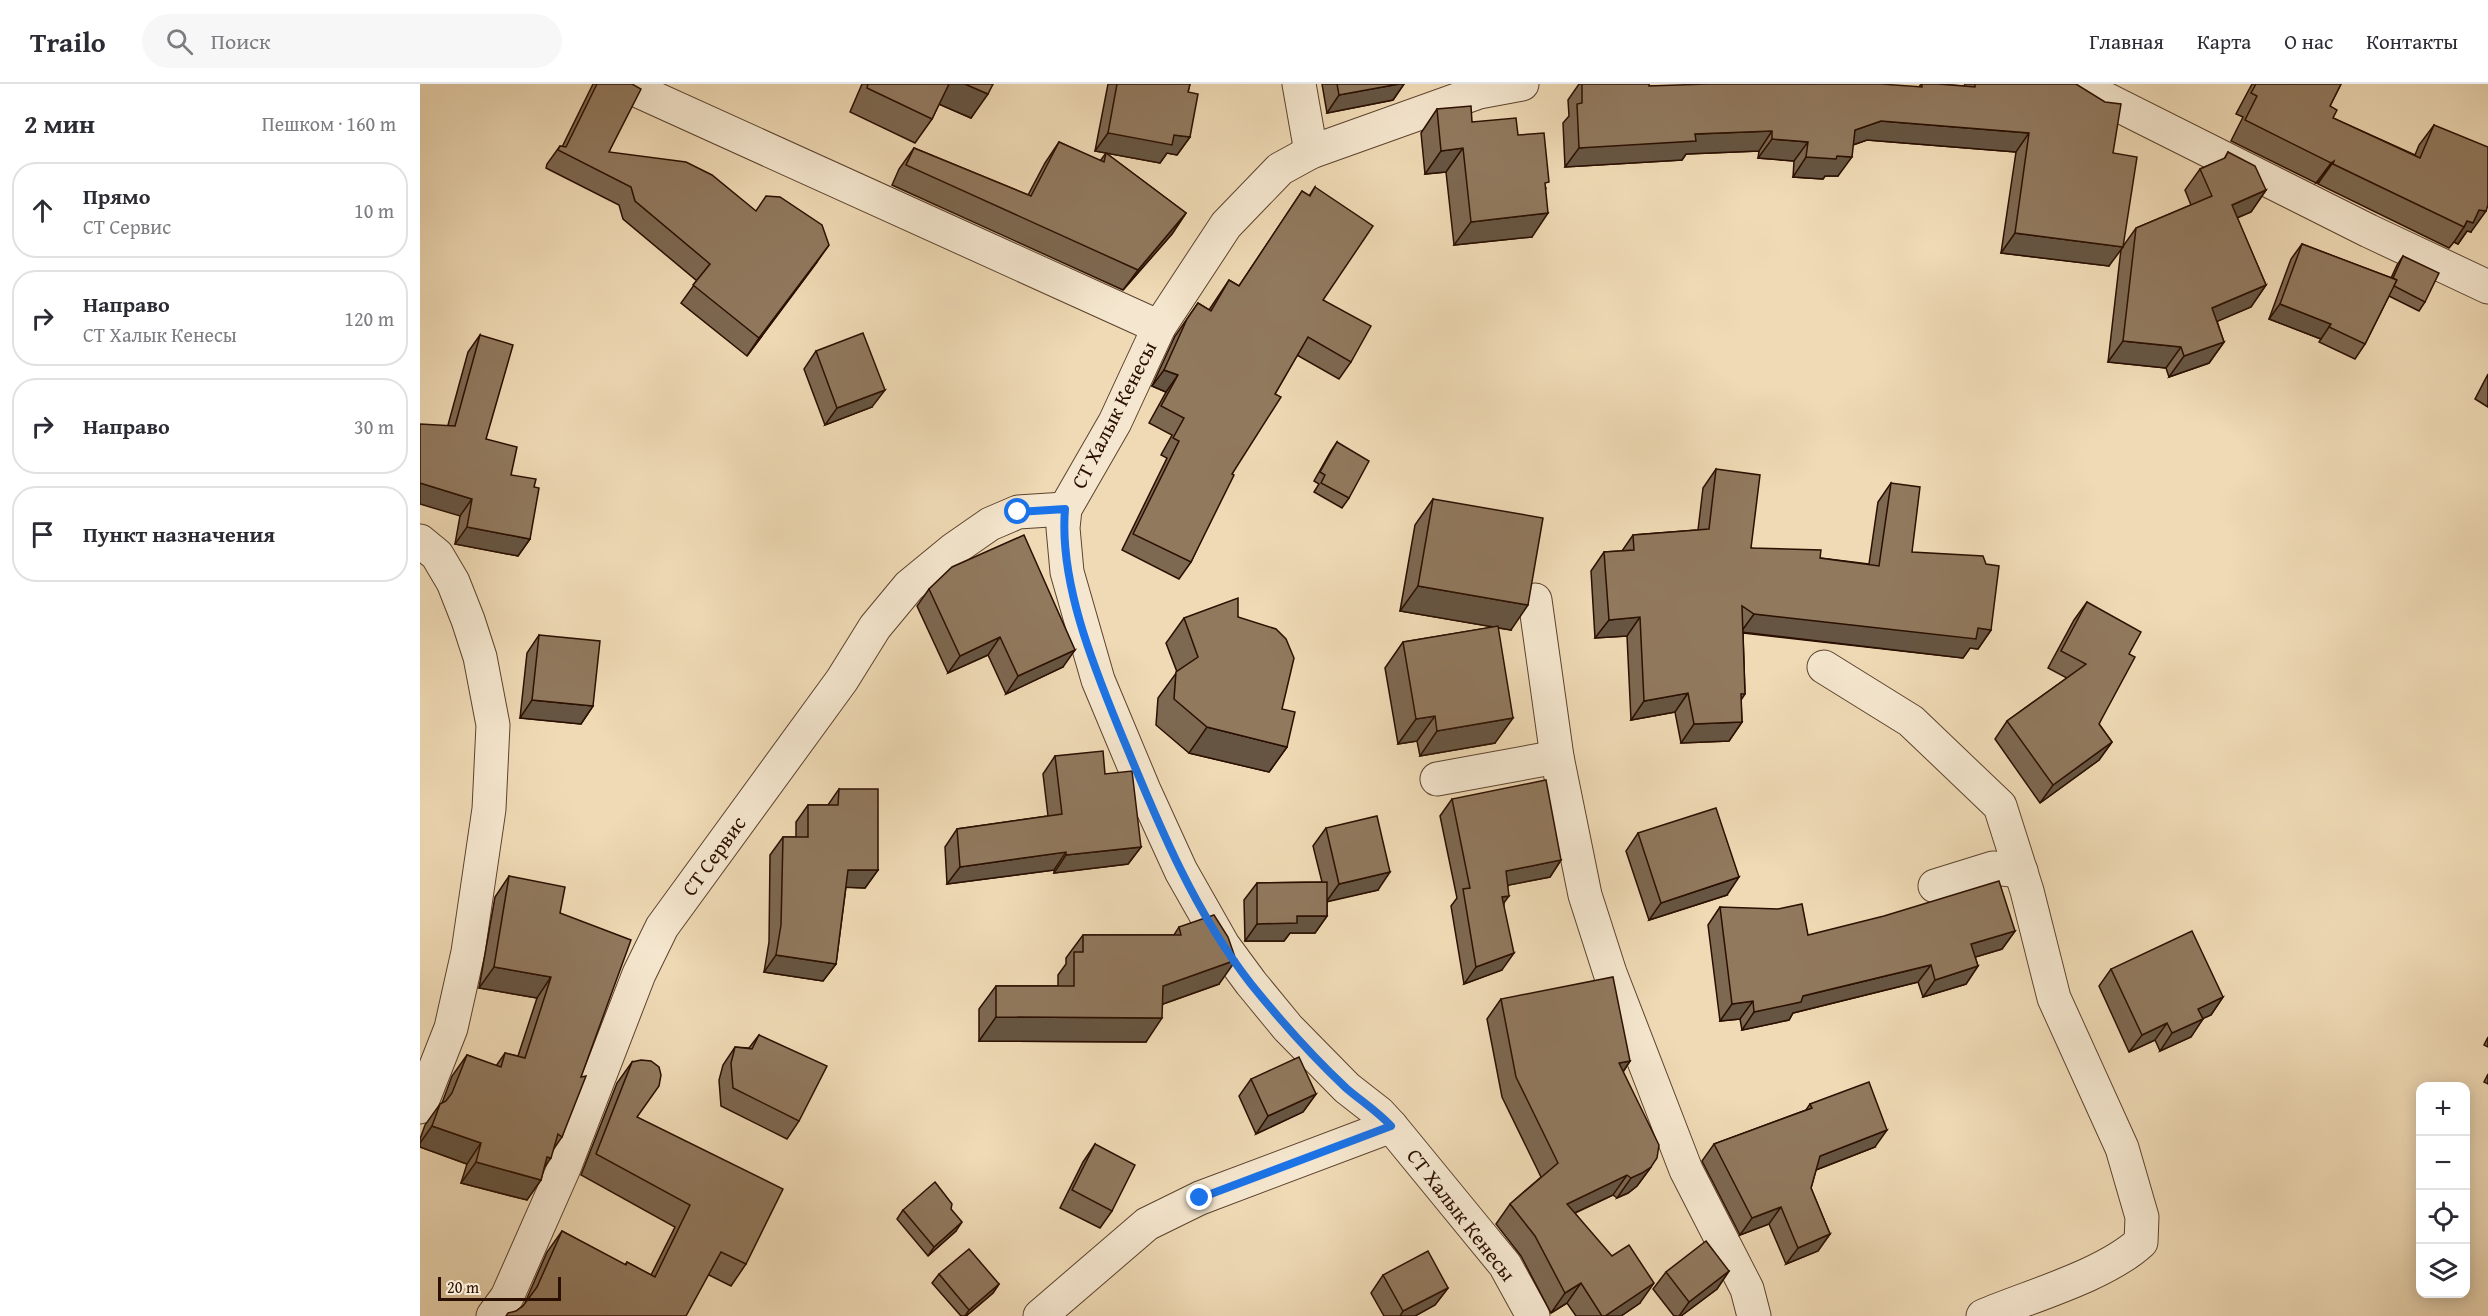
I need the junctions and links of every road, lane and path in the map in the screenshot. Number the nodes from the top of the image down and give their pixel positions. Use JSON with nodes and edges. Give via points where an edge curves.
{"nodes":[{"id":1,"x":622,"y":84,"type":"edge"},
{"id":2,"x":1299,"y":84,"type":"edge"},
{"id":3,"x":1522,"y":84,"type":"edge"},
{"id":4,"x":2076,"y":84,"type":"edge"},
{"id":5,"x":1311,"y":152,"type":"junction"},
{"id":6,"x":2488,"y":287,"type":"edge"},
{"id":7,"x":1159,"y":327,"type":"junction"},
{"id":8,"x":1065,"y":509,"type":"junction"},
{"id":9,"x":420,"y":541,"type":"edge"},
{"id":10,"x":1535,"y":600,"type":"edge"},
{"id":11,"x":1824,"y":668,"type":"dead end"},
{"id":12,"x":1557,"y":757,"type":"junction"},
{"id":13,"x":1437,"y":779,"type":"dead end"},
{"id":14,"x":2021,"y":871,"type":"junction"},
{"id":15,"x":1935,"y":886,"type":"dead end"},
{"id":16,"x":420,"y":1107,"type":"edge"},
{"id":17,"x":1391,"y":1126,"type":"junction"},
{"id":18,"x":494,"y":1316,"type":"edge"},
{"id":19,"x":1040,"y":1316,"type":"edge"},
{"id":20,"x":1533,"y":1316,"type":"edge"},
{"id":21,"x":1754,"y":1316,"type":"edge"},
{"id":22,"x":1983,"y":1316,"type":"edge"}],
"edges":[{"from":1,"to":7,"type":"street"},
{"from":2,"to":5,"type":"street"},
{"from":3,"to":5,"type":"street","name":"СТ Халык Кенесы","via":[[1479,92]]},
{"from":4,"to":6,"type":"street"},
{"from":5,"to":7,"type":"street","name":"СТ Халык Кенесы","via":[[1280,169],[1226,225]]},
{"from":7,"to":8,"type":"street","name":"СТ Халык Кенесы","via":[[1115,422]]},
{"from":8,"to":17,"type":"street","name":"СТ Халык Кенесы","via":[[1067,572],[1098,680],[1181,871],[1224,945],[1288,1028],[1347,1089]]},
{"from":8,"to":18,"type":"street","name":"СТ Сервис","via":[[1018,512],[990,524],[909,586],[875,627],[842,680],[662,927],[639,974],[564,1168],[507,1297]]},
{"from":9,"to":16,"type":"street","via":[[437,555],[453,582],[480,657],[493,725],[489,809],[468,952],[452,1028]]},
{"from":10,"to":12,"type":"street"},
{"from":11,"to":14,"type":"street","via":[[1911,721],[2000,806]]},
{"from":12,"to":13,"type":"street"},
{"from":12,"to":21,"type":"street","via":[[1585,895],[1610,973],[1686,1170],[1747,1289]]},
{"from":14,"to":15,"type":"street","via":[[1993,868]]},
{"from":14,"to":22,"type":"street","via":[[2054,998],[2122,1148],[2142,1216],[2141,1242],[2127,1255],[2096,1271]]},
{"from":17,"to":19,"type":"street","via":[[1200,1198],[1147,1224]]},
{"from":17,"to":20,"type":"street","name":"СТ Халык Кенесы","via":[[1505,1265]]}]}
